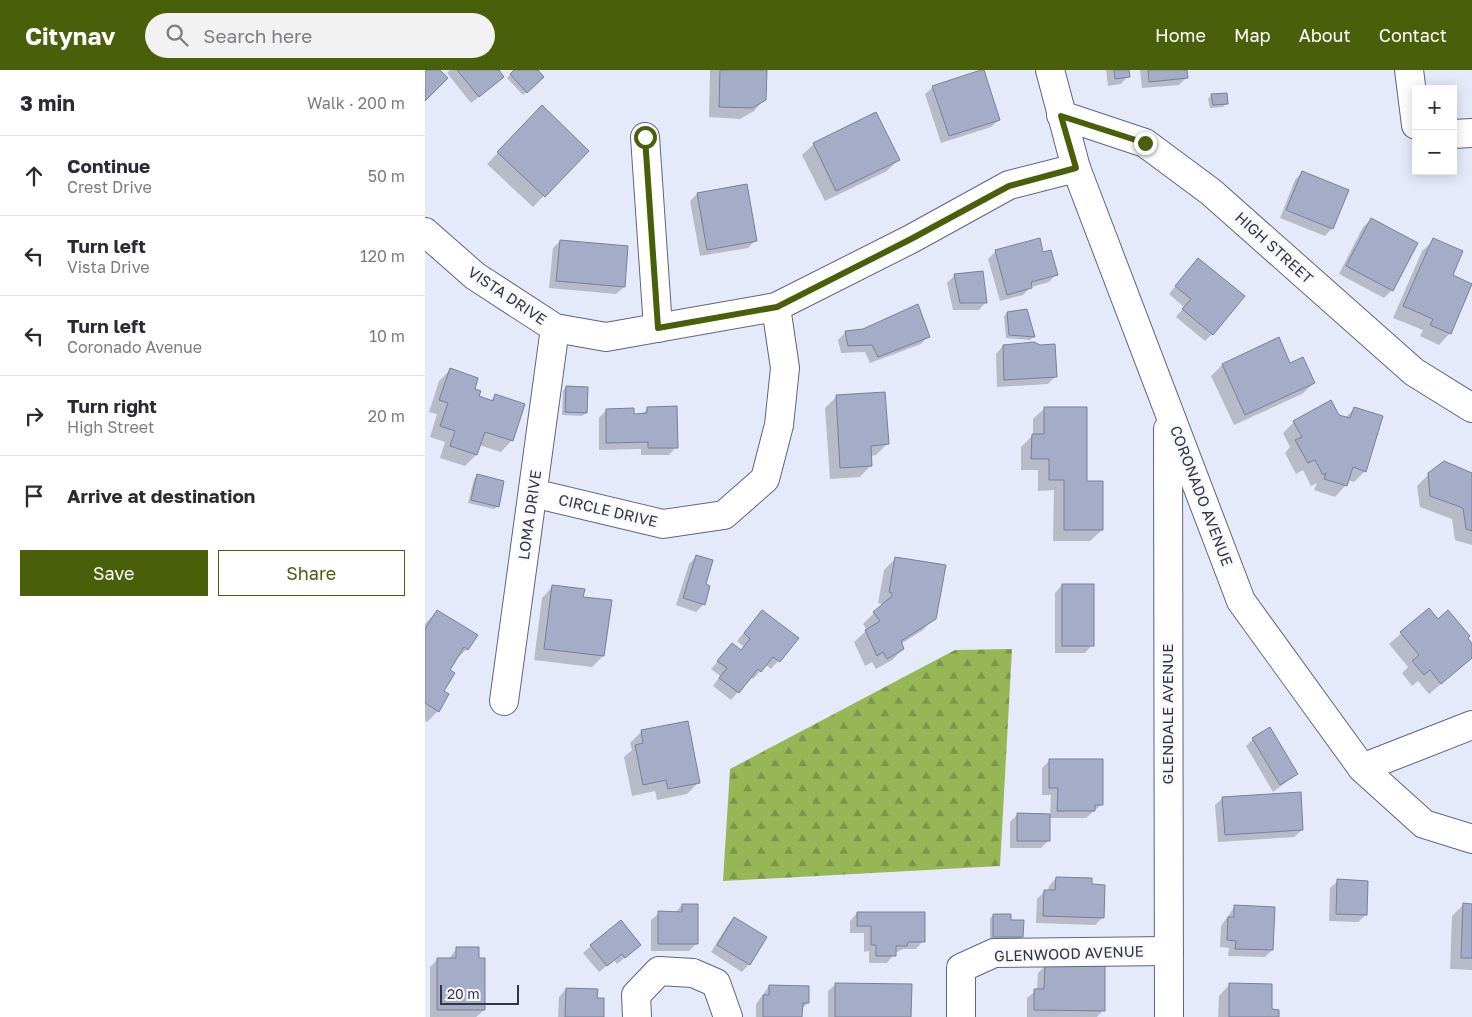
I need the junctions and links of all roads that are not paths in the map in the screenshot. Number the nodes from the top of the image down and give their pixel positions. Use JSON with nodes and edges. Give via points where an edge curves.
{"nodes":[{"id":1,"x":1050,"y":70,"type":"edge"},
{"id":2,"x":1409,"y":70,"type":"edge"},
{"id":3,"x":1412,"y":93,"type":"edge"},
{"id":4,"x":1061,"y":116,"type":"junction"},
{"id":5,"x":1472,"y":133,"type":"edge"},
{"id":6,"x":1457,"y":134,"type":"edge"},
{"id":7,"x":645,"y":137,"type":"dead end"},
{"id":8,"x":1076,"y":168,"type":"junction"},
{"id":9,"x":425,"y":232,"type":"edge"},
{"id":10,"x":777,"y":307,"type":"junction"},
{"id":11,"x":555,"y":328,"type":"junction"},
{"id":12,"x":658,"y":328,"type":"junction"},
{"id":13,"x":1472,"y":408,"type":"edge"},
{"id":14,"x":1168,"y":411,"type":"junction"},
{"id":15,"x":533,"y":493,"type":"junction"},
{"id":16,"x":504,"y":701,"type":"dead end"},
{"id":17,"x":1472,"y":725,"type":"edge"},
{"id":18,"x":1362,"y":768,"type":"junction"},
{"id":19,"x":1472,"y":840,"type":"edge"},
{"id":20,"x":1169,"y":951,"type":"junction"},
{"id":21,"x":637,"y":1017,"type":"edge"},
{"id":22,"x":728,"y":1017,"type":"edge"},
{"id":23,"x":961,"y":1017,"type":"edge"},
{"id":24,"x":1169,"y":1017,"type":"edge"}],
"edges":[{"from":1,"to":4,"type":"street","name":"CORONADO AVENUE"},
{"from":2,"to":3,"type":"street"},
{"from":4,"to":8,"type":"street","name":"CORONADO AVENUE"},
{"from":4,"to":13,"type":"street","name":"HIGH STREET","via":[[1145,143],[1211,192],[1414,372]]},
{"from":5,"to":6,"type":"street"},
{"from":7,"to":12,"type":"street"},
{"from":8,"to":10,"type":"street","name":"VISTA DRIVE","via":[[1009,186]]},
{"from":8,"to":14,"type":"street","name":"CORONADO AVENUE"},
{"from":9,"to":11,"type":"street","name":"VISTA DRIVE","via":[[475,276]]},
{"from":10,"to":12,"type":"street","name":"VISTA DRIVE"},
{"from":10,"to":15,"type":"street","name":"CIRCLE DRIVE","via":[[785,368],[777,434],[765,479],[724,515],[663,524]]},
{"from":11,"to":12,"type":"street","name":"VISTA DRIVE","via":[[606,337]]},
{"from":11,"to":15,"type":"street","name":"LOMA DRIVE"},
{"from":14,"to":18,"type":"street","name":"CORONADO AVENUE","via":[[1241,601]]},
{"from":14,"to":20,"type":"street","name":"GLENDALE AVENUE"},
{"from":15,"to":16,"type":"street","name":"LOMA DRIVE"},
{"from":17,"to":18,"type":"street"},
{"from":18,"to":19,"type":"street","name":"CORONADO AVENUE","via":[[1424,824]]},
{"from":20,"to":23,"type":"street","name":"GLENWOOD AVENUE","via":[[994,953],[961,968]]},
{"from":20,"to":24,"type":"street","name":"GLENDALE AVENUE"},
{"from":21,"to":22,"type":"street","via":[[636,995],[659,970],[693,973],[716,983]]}]}
